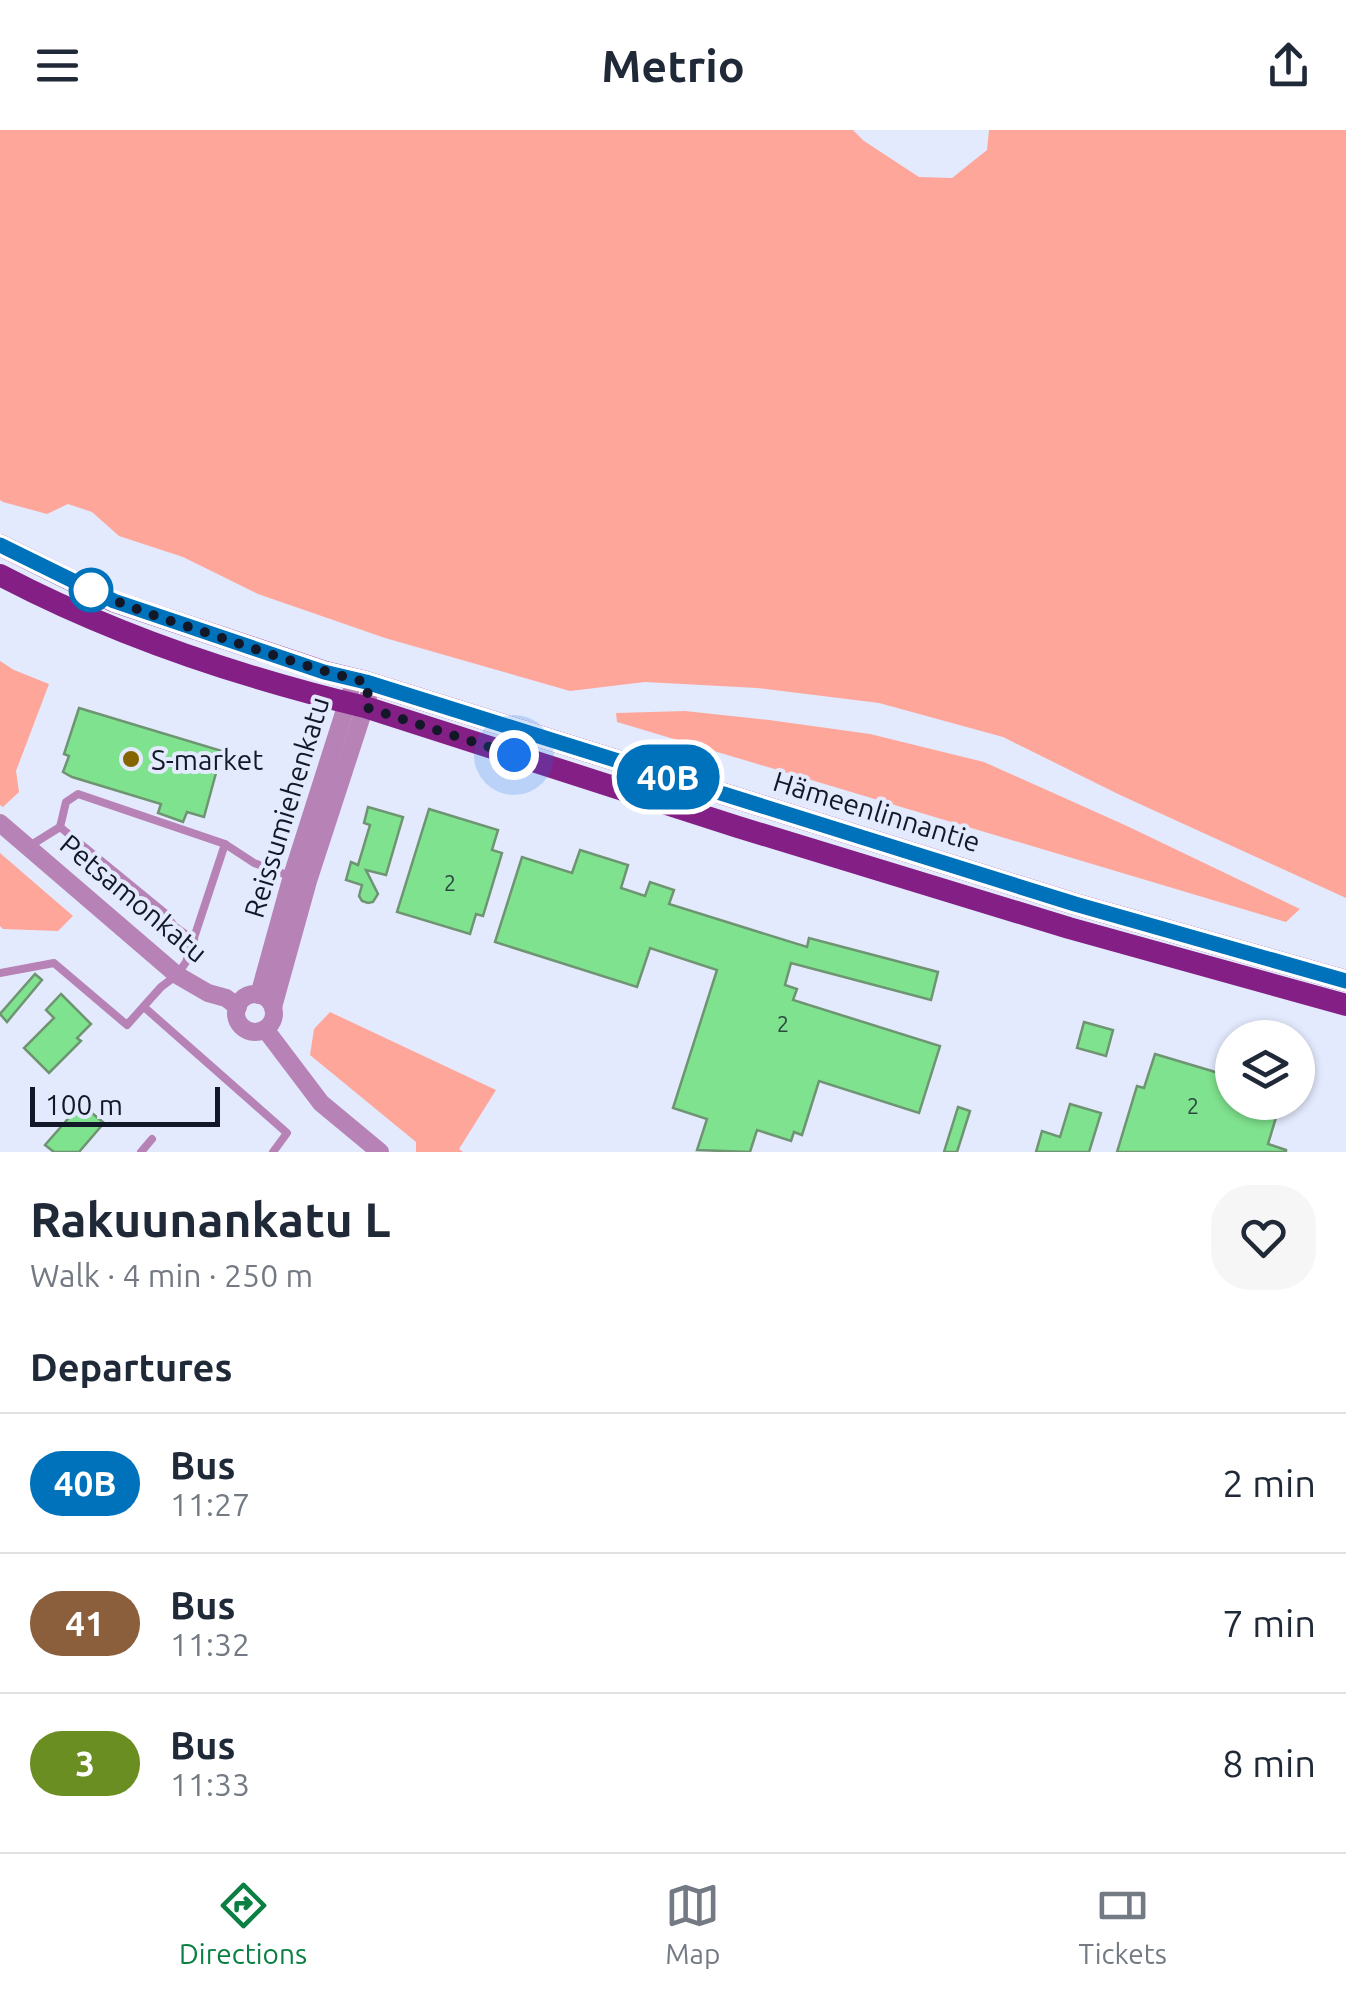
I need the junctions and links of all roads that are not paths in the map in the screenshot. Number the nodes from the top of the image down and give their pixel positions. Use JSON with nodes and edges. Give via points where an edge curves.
{"nodes":[{"id":1,"x":0,"y":545,"type":"edge"},
{"id":2,"x":0,"y":574,"type":"edge"},
{"id":3,"x":366,"y":682,"type":"junction"},
{"id":4,"x":356,"y":705,"type":"junction"},
{"id":5,"x":0,"y":823,"type":"edge"},
{"id":6,"x":60,"y":826,"type":"junction"},
{"id":7,"x":226,"y":844,"type":"junction"},
{"id":8,"x":28,"y":846,"type":"junction"},
{"id":9,"x":300,"y":879,"type":"junction"},
{"id":10,"x":194,"y":940,"type":"junction"},
{"id":11,"x":0,"y":973,"type":"edge"},
{"id":12,"x":177,"y":975,"type":"junction"},
{"id":13,"x":1346,"y":981,"type":"edge"},
{"id":14,"x":266,"y":1001,"type":"junction"},
{"id":15,"x":1346,"y":1005,"type":"edge"},
{"id":16,"x":144,"y":1007,"type":"junction"},
{"id":17,"x":238,"y":1007,"type":"junction"},
{"id":18,"x":264,"y":1029,"type":"junction"},
{"id":19,"x":152,"y":1139,"type":"dead end"},
{"id":20,"x":378,"y":1151,"type":"edge"},
{"id":21,"x":141,"y":1152,"type":"edge"},
{"id":22,"x":272,"y":1152,"type":"edge"}],
"edges":[{"from":1,"to":3,"type":"main road","name":"Hämeenlinnantie","via":[[114,601]]},
{"from":2,"to":4,"type":"main road","name":"Hämeenlinnantie","via":[[198,659]]},
{"from":3,"to":4,"type":"street","name":"Reissumiehenkatu","via":[[368,691]]},
{"from":3,"to":13,"type":"main road","name":"Hämeenlinnantie","via":[[1075,904]]},
{"from":4,"to":9,"type":"street","name":"Reissumiehenkatu"},
{"from":4,"to":15,"type":"main road","name":"Hämeenlinnantie","via":[[1014,911]]},
{"from":5,"to":8,"type":"street","name":"Petsamonkatu"},
{"from":6,"to":7,"type":"lane","via":[[66,802],[78,794]]},
{"from":6,"to":8,"type":"lane"},
{"from":6,"to":10,"type":"lane"},
{"from":7,"to":9,"type":"lane","via":[[254,863]]},
{"from":7,"to":10,"type":"lane"},
{"from":8,"to":12,"type":"street","name":"Petsamonkatu"},
{"from":9,"to":14,"type":"street","name":"Reissumiehenkatu"},
{"from":10,"to":12,"type":"lane"},
{"from":11,"to":16,"type":"lane","via":[[54,963],[128,1025]]},
{"from":12,"to":16,"type":"lane"},
{"from":12,"to":17,"type":"street","name":"Petsamonkatu"},
{"from":14,"to":17,"type":"street","via":[[246,997]]},
{"from":14,"to":18,"type":"street","via":[[273,1020]]},
{"from":16,"to":22,"type":"lane","via":[[287,1134]]},
{"from":17,"to":18,"type":"street","via":[[241,1025],[252,1032]]},
{"from":18,"to":20,"type":"street","via":[[321,1103]]},
{"from":19,"to":21,"type":"lane"}]}
